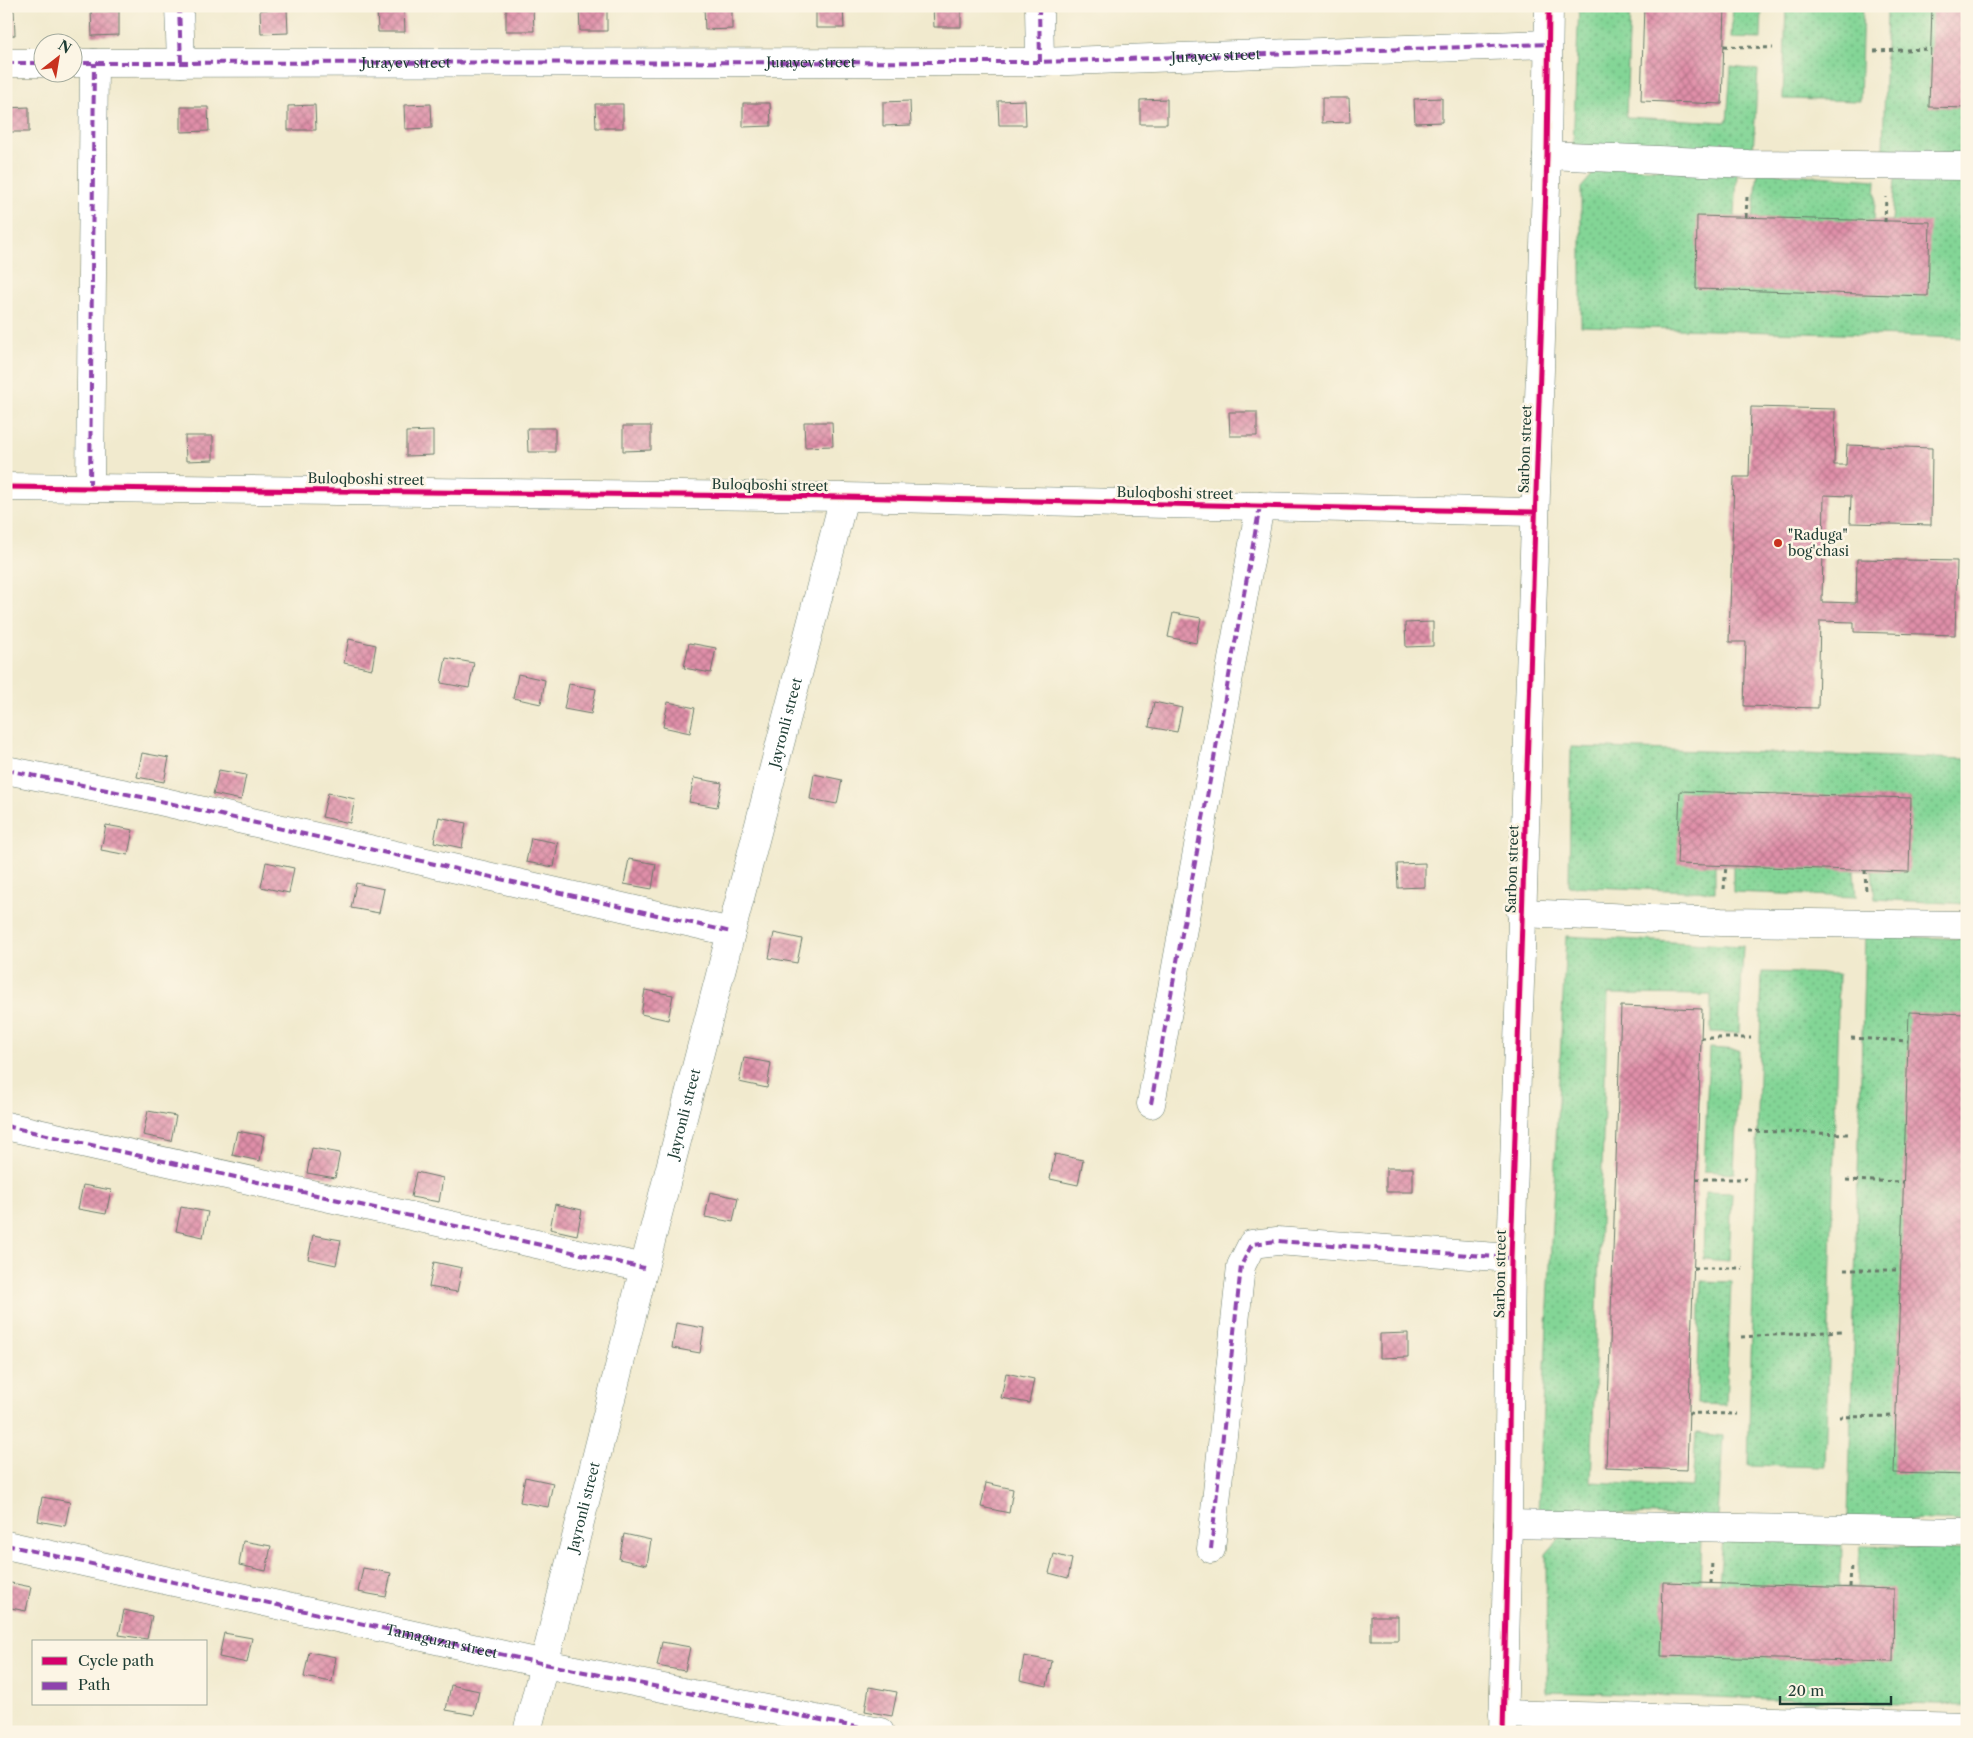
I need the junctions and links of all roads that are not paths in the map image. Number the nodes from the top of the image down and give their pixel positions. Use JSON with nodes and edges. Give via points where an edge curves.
{"nodes":[{"id":1,"x":179,"y":6,"type":"edge"},
{"id":2,"x":1039,"y":6,"type":"edge"},
{"id":3,"x":1549,"y":6,"type":"edge"},
{"id":4,"x":1548,"y":44,"type":"junction"},
{"id":5,"x":181,"y":62,"type":"junction"},
{"id":6,"x":1040,"y":62,"type":"junction"},
{"id":7,"x":6,"y":63,"type":"edge"},
{"id":8,"x":32,"y":63,"type":"edge"},
{"id":9,"x":83,"y":63,"type":"edge"},
{"id":10,"x":1547,"y":155,"type":"junction"},
{"id":11,"x":1967,"y":166,"type":"edge"},
{"id":12,"x":6,"y":487,"type":"edge"},
{"id":13,"x":90,"y":487,"type":"junction"},
{"id":14,"x":844,"y":497,"type":"junction"},
{"id":15,"x":1260,"y":506,"type":"junction"},
{"id":16,"x":1534,"y":512,"type":"junction"},
{"id":17,"x":6,"y":770,"type":"edge"},
{"id":18,"x":1521,"y":912,"type":"junction"},
{"id":19,"x":1967,"y":926,"type":"edge"},
{"id":20,"x":731,"y":932,"type":"junction"},
{"id":21,"x":1151,"y":1104,"type":"dead end"},
{"id":22,"x":6,"y":1126,"type":"edge"},
{"id":23,"x":1511,"y":1258,"type":"junction"},
{"id":24,"x":644,"y":1268,"type":"junction"},
{"id":25,"x":1508,"y":1524,"type":"junction"},
{"id":26,"x":1967,"y":1532,"type":"edge"},
{"id":27,"x":6,"y":1545,"type":"edge"},
{"id":28,"x":1211,"y":1549,"type":"dead end"},
{"id":29,"x":545,"y":1664,"type":"junction"},
{"id":30,"x":1503,"y":1723,"type":"edge"},
{"id":31,"x":1967,"y":1726,"type":"edge"},
{"id":32,"x":527,"y":1732,"type":"edge"},
{"id":33,"x":880,"y":1732,"type":"edge"}],
"edges":[{"from":1,"to":5,"type":"street"},
{"from":2,"to":6,"type":"street"},
{"from":3,"to":4,"type":"street","name":"Sarbon street"},
{"from":4,"to":6,"type":"street","name":"Jurayev street"},
{"from":4,"to":10,"type":"street","name":"Sarbon street"},
{"from":5,"to":6,"type":"street","name":"Jurayev street"},
{"from":5,"to":9,"type":"street","name":"Jurayev street"},
{"from":7,"to":8,"type":"street"},
{"from":9,"to":13,"type":"street"},
{"from":10,"to":11,"type":"street","via":[[1748,164]]},
{"from":10,"to":16,"type":"street","name":"Sarbon street"},
{"from":12,"to":13,"type":"street","name":"Buloqboshi street"},
{"from":13,"to":14,"type":"street","name":"Buloqboshi street"},
{"from":14,"to":15,"type":"street","name":"Buloqboshi street"},
{"from":14,"to":20,"type":"street","name":"Jayronli street"},
{"from":15,"to":16,"type":"street","name":"Buloqboshi street"},
{"from":15,"to":21,"type":"street"},
{"from":16,"to":18,"type":"street","name":"Sarbon street"},
{"from":17,"to":20,"type":"street","via":[[148,798]]},
{"from":18,"to":19,"type":"street","via":[[1721,922]]},
{"from":18,"to":23,"type":"street","name":"Sarbon street"},
{"from":20,"to":24,"type":"street","name":"Jayronli street"},
{"from":22,"to":24,"type":"street"},
{"from":23,"to":25,"type":"street","name":"Sarbon street"},
{"from":23,"to":28,"type":"street","via":[[1277,1241],[1252,1244],[1240,1266]]},
{"from":24,"to":29,"type":"street","name":"Jayronli street"},
{"from":25,"to":26,"type":"street"},
{"from":25,"to":30,"type":"street","name":"Sarbon street"},
{"from":27,"to":29,"type":"street","name":"Tamaguzar street"},
{"from":29,"to":32,"type":"street","name":"Jayronli street"},
{"from":29,"to":33,"type":"street","name":"Tamaguzar street"},
{"from":30,"to":31,"type":"street"}]}
